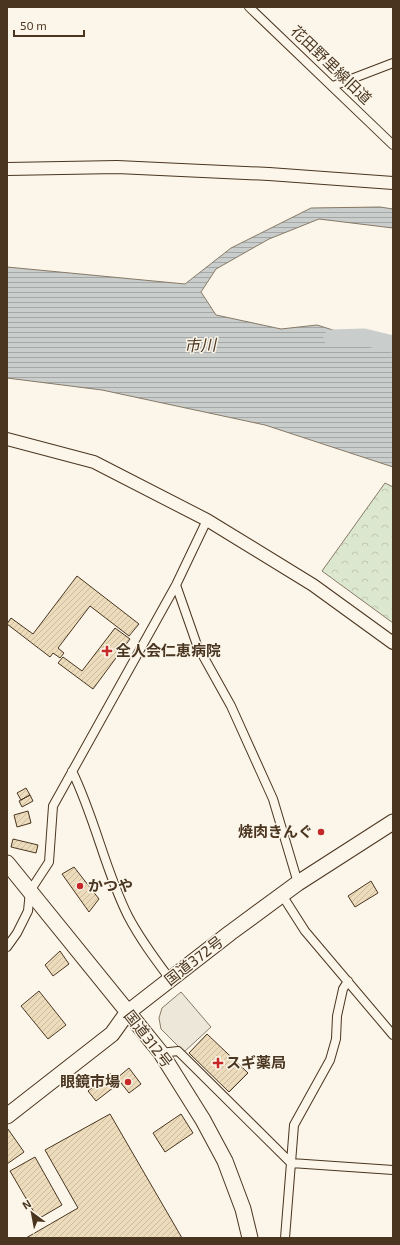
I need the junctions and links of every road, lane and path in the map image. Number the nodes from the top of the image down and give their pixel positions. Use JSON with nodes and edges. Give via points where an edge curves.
{"nodes":[{"id":1,"x":249,"y":7,"type":"edge"},
{"id":2,"x":393,"y":63,"type":"edge"},
{"id":3,"x":333,"y":86,"type":"junction"},
{"id":4,"x":393,"y":144,"type":"edge"},
{"id":5,"x":7,"y":169,"type":"edge"},
{"id":6,"x":393,"y":183,"type":"edge"},
{"id":7,"x":7,"y":439,"type":"edge"},
{"id":8,"x":207,"y":520,"type":"junction"},
{"id":9,"x":176,"y":585,"type":"junction"},
{"id":10,"x":393,"y":643,"type":"edge"},
{"id":11,"x":72,"y":771,"type":"junction"},
{"id":12,"x":393,"y":822,"type":"edge"},
{"id":13,"x":7,"y":862,"type":"edge"},
{"id":14,"x":298,"y":883,"type":"junction"},
{"id":15,"x":30,"y":891,"type":"junction"},
{"id":16,"x":282,"y":895,"type":"junction"},
{"id":17,"x":7,"y":947,"type":"edge"},
{"id":18,"x":170,"y":979,"type":"junction"},
{"id":19,"x":348,"y":981,"type":"junction"},
{"id":20,"x":127,"y":1013,"type":"junction"},
{"id":21,"x":393,"y":1035,"type":"edge"},
{"id":22,"x":161,"y":1053,"type":"junction"},
{"id":23,"x":7,"y":1116,"type":"edge"},
{"id":24,"x":291,"y":1163,"type":"junction"},
{"id":25,"x":393,"y":1170,"type":"edge"},
{"id":26,"x":250,"y":1238,"type":"edge"},
{"id":27,"x":285,"y":1238,"type":"edge"}],
"edges":[{"from":1,"to":3,"type":"street","name":"花田野里線旧道"},
{"from":2,"to":3,"type":"street"},
{"from":3,"to":4,"type":"street","name":"花田野里線旧道"},
{"from":5,"to":6,"type":"street","via":[[117,167]]},
{"from":7,"to":8,"type":"street","via":[[94,462]]},
{"from":8,"to":9,"type":"street"},
{"from":8,"to":10,"type":"street","via":[[313,585]]},
{"from":9,"to":11,"type":"street"},
{"from":9,"to":14,"type":"street","via":[[197,645],[231,706],[273,799]]},
{"from":11,"to":15,"type":"street","via":[[53,806],[49,862]]},
{"from":11,"to":18,"type":"street","via":[[83,793],[128,916]]},
{"from":12,"to":14,"type":"highway","name":"国道372号"},
{"from":13,"to":15,"type":"highway","name":"国道312号"},
{"from":14,"to":16,"type":"highway","name":"国道372号"},
{"from":15,"to":17,"type":"street","via":[[28,911],[17,934]]},
{"from":15,"to":20,"type":"highway","name":"国道312号"},
{"from":16,"to":18,"type":"highway","name":"国道372号"},
{"from":16,"to":19,"type":"street","via":[[305,931]]},
{"from":18,"to":20,"type":"highway","name":"国道372号"},
{"from":19,"to":21,"type":"street"},
{"from":19,"to":24,"type":"street","via":[[343,989],[337,1016],[336,1039],[330,1060],[294,1125]]},
{"from":20,"to":22,"type":"highway","name":"国道312号"},
{"from":20,"to":23,"type":"highway","name":"国道372号","via":[[112,1034]]},
{"from":22,"to":24,"type":"street","via":[[178,1051]]},
{"from":22,"to":26,"type":"highway","name":"国道312号","via":[[204,1120],[226,1161]]},
{"from":24,"to":25,"type":"street"},
{"from":24,"to":27,"type":"street"}]}
